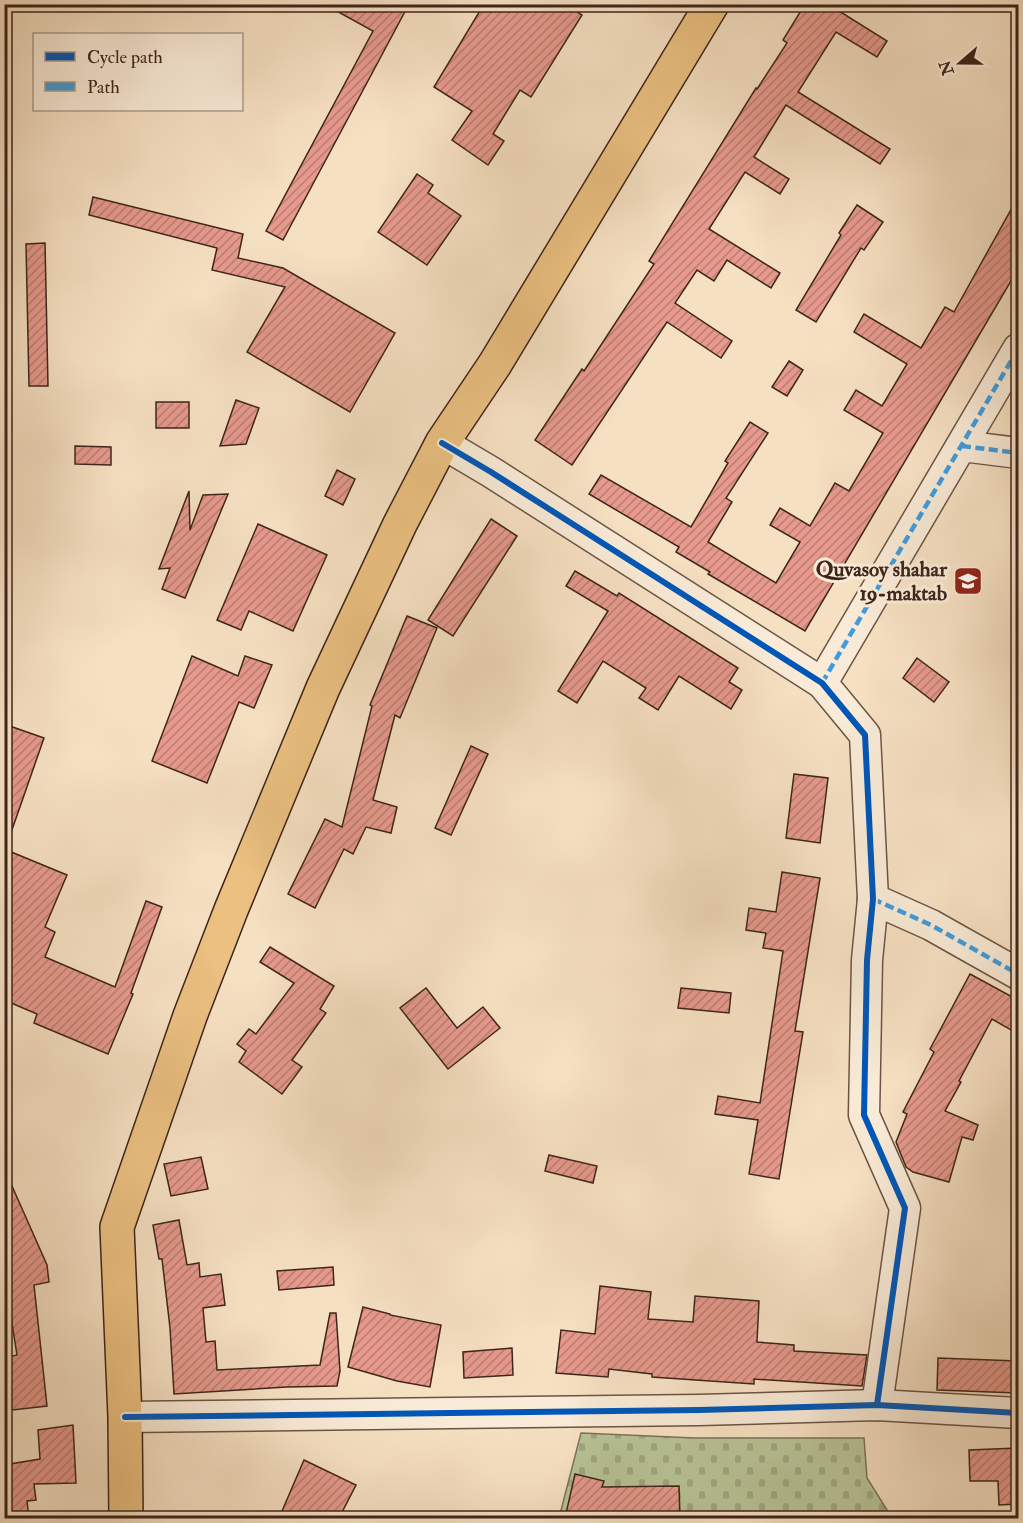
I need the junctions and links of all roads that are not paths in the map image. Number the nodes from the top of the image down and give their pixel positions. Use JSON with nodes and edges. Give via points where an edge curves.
{"nodes":[{"id":1,"x":712,"y":4,"type":"edge"},
{"id":2,"x":1018,"y":349,"type":"edge"},
{"id":3,"x":442,"y":443,"type":"junction"},
{"id":4,"x":962,"y":446,"type":"junction"},
{"id":5,"x":1018,"y":453,"type":"edge"},
{"id":6,"x":822,"y":683,"type":"junction"},
{"id":7,"x":873,"y":899,"type":"junction"},
{"id":8,"x":1018,"y":974,"type":"edge"},
{"id":9,"x":878,"y":1405,"type":"junction"},
{"id":10,"x":1018,"y":1413,"type":"edge"},
{"id":11,"x":125,"y":1417,"type":"junction"},
{"id":12,"x":126,"y":1518,"type":"edge"}],
"edges":[{"from":1,"to":3,"type":"main road","via":[[495,364]]},
{"from":2,"to":4,"type":"street"},
{"from":3,"to":6,"type":"street"},
{"from":3,"to":11,"type":"main road","via":[[322,688],[190,1016],[117,1227]]},
{"from":4,"to":5,"type":"street"},
{"from":4,"to":6,"type":"street"},
{"from":6,"to":7,"type":"street","via":[[865,735]]},
{"from":7,"to":8,"type":"street","via":[[931,925]]},
{"from":7,"to":9,"type":"street","via":[[867,960],[864,1115],[905,1208]]},
{"from":9,"to":10,"type":"street"},
{"from":9,"to":11,"type":"street"},
{"from":11,"to":12,"type":"main road"}]}
